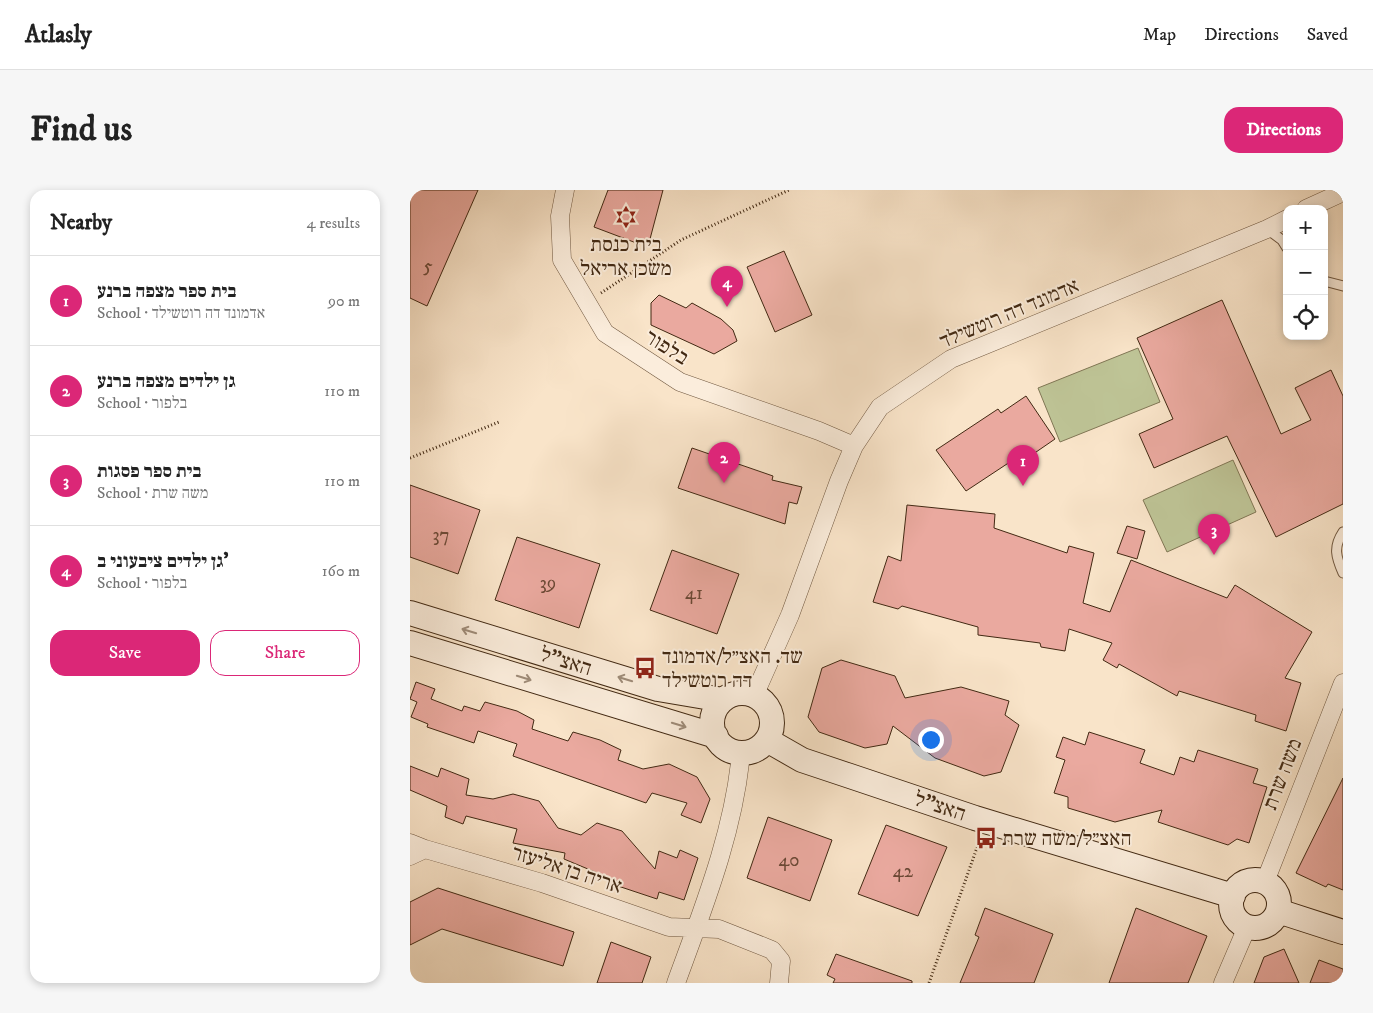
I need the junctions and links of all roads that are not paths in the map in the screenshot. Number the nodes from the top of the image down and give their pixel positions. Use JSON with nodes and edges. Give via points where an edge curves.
{"nodes":[{"id":1,"x":565,"y":190,"type":"edge"},
{"id":2,"x":1343,"y":192,"type":"edge"},
{"id":3,"x":1315,"y":205,"type":"edge"},
{"id":4,"x":1283,"y":221,"type":"edge"},
{"id":5,"x":1267,"y":229,"type":"junction"},
{"id":6,"x":1283,"y":242,"type":"edge"},
{"id":7,"x":1328,"y":282,"type":"edge"},
{"id":8,"x":1343,"y":286,"type":"edge"},
{"id":9,"x":854,"y":446,"type":"junction"},
{"id":10,"x":1343,"y":532,"type":"edge"},
{"id":11,"x":1343,"y":573,"type":"edge"},
{"id":12,"x":410,"y":613,"type":"edge"},
{"id":13,"x":410,"y":643,"type":"edge"},
{"id":14,"x":1343,"y":683,"type":"edge"},
{"id":15,"x":754,"y":696,"type":"junction"},
{"id":16,"x":723,"y":700,"type":"junction"},
{"id":17,"x":1335,"y":720,"type":"edge"},
{"id":18,"x":716,"y":736,"type":"junction"},
{"id":19,"x":767,"y":740,"type":"junction"},
{"id":20,"x":741,"y":753,"type":"junction"},
{"id":21,"x":415,"y":849,"type":"edge"},
{"id":22,"x":1265,"y":882,"type":"junction"},
{"id":23,"x":1233,"y":896,"type":"junction"},
{"id":24,"x":1278,"y":911,"type":"junction"},
{"id":25,"x":1247,"y":927,"type":"junction"},
{"id":26,"x":696,"y":928,"type":"junction"},
{"id":27,"x":1343,"y":932,"type":"edge"},
{"id":28,"x":676,"y":983,"type":"edge"},
{"id":29,"x":779,"y":983,"type":"edge"},
{"id":30,"x":1222,"y":983,"type":"edge"}],
"edges":[{"from":1,"to":9,"type":"street","name":"בלפור","via":[[560,216],[562,260],[605,333],[680,382]]},
{"from":2,"to":3,"type":"street"},
{"from":4,"to":5,"type":"street","name":"אדמונד דה רוטשילד"},
{"from":5,"to":6,"type":"lane"},
{"from":5,"to":9,"type":"street","name":"אדמונד דה רוטשילד","via":[[951,359],[880,407]]},
{"from":7,"to":8,"type":"lane"},
{"from":9,"to":15,"type":"street","name":"אדמונד דה רוטשילד","via":[[838,481],[790,615]]},
{"from":10,"to":11,"type":"lane","via":[[1335,554]]},
{"from":16,"to":12,"type":"street","name":"האצ\"ל","one_way":true,"via":[[658,689]]},
{"from":13,"to":18,"type":"street","name":"האצ\"ל","one_way":true},
{"from":14,"to":17,"type":"street","name":"משה שרת"},
{"from":15,"to":16,"type":"street","via":[[738,694]]},
{"from":15,"to":19,"type":"street","via":[[763,701],[772,718]]},
{"from":16,"to":18,"type":"street","via":[[714,714]]},
{"from":17,"to":22,"type":"street","name":"משה שרת"},
{"from":18,"to":20,"type":"street","via":[[726,748]]},
{"from":19,"to":20,"type":"street","via":[[755,750]]},
{"from":19,"to":23,"type":"street","name":"האצ\"ל","via":[[802,760],[975,818]]},
{"from":20,"to":26,"type":"street","via":[[738,788]]},
{"from":21,"to":26,"type":"street","name":"אריה בן אליעזר","via":[[542,884],[669,927]]},
{"from":22,"to":23,"type":"street","via":[[1246,882]]},
{"from":22,"to":24,"type":"street","via":[[1278,897]]},
{"from":23,"to":25,"type":"street","via":[[1234,914]]},
{"from":24,"to":25,"type":"street","via":[[1266,926]]},
{"from":24,"to":27,"type":"street"},
{"from":25,"to":30,"type":"street"},
{"from":26,"to":28,"type":"street"},
{"from":26,"to":29,"type":"street","name":"אריה בן אליעזר","via":[[719,929],[772,950],[781,961]]}]}
